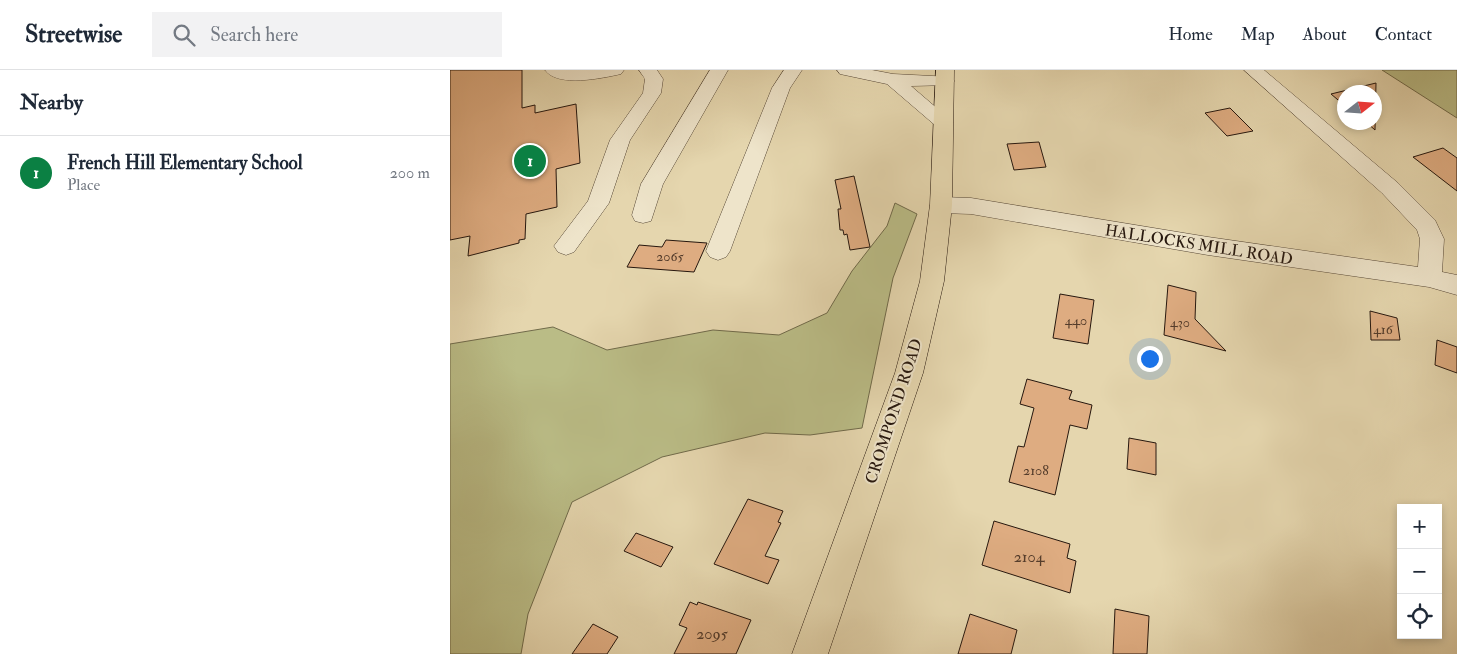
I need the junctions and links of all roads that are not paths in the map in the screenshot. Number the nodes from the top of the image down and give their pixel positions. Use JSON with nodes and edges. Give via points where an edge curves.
{"nodes":[{"id":1,"x":554,"y":70,"type":"edge"},
{"id":2,"x":615,"y":70,"type":"edge"},
{"id":3,"x":648,"y":70,"type":"edge"},
{"id":4,"x":719,"y":70,"type":"edge"},
{"id":5,"x":793,"y":70,"type":"edge"},
{"id":6,"x":846,"y":70,"type":"edge"},
{"id":7,"x":1253,"y":70,"type":"edge"},
{"id":8,"x":945,"y":76,"type":"edge"},
{"id":9,"x":893,"y":80,"type":"junction"},
{"id":10,"x":943,"y":122,"type":"junction"},
{"id":11,"x":941,"y":205,"type":"junction"},
{"id":12,"x":643,"y":215,"type":"dead end"},
{"id":13,"x":566,"y":246,"type":"dead end"},
{"id":14,"x":718,"y":251,"type":"dead end"},
{"id":15,"x":1429,"y":278,"type":"junction"},
{"id":16,"x":1457,"y":285,"type":"edge"},
{"id":17,"x":810,"y":654,"type":"edge"}],
"edges":[{"from":1,"to":2,"type":"street","via":[[562,74],[588,75]]},
{"from":3,"to":13,"type":"street","via":[[654,79],[652,93],[620,140],[598,203]]},
{"from":4,"to":12,"type":"street","via":[[652,184]]},
{"from":5,"to":14,"type":"street","via":[[781,88]]},
{"from":6,"to":9,"type":"street"},
{"from":7,"to":15,"type":"street","via":[[1390,188],[1427,226],[1432,240]]},
{"from":8,"to":9,"type":"street"},
{"from":8,"to":10,"type":"highway","name":"CROMPOND ROAD"},
{"from":9,"to":10,"type":"street"},
{"from":10,"to":11,"type":"highway","name":"CROMPOND ROAD"},
{"from":11,"to":15,"type":"street","name":"HALLOCKS MILL ROAD","via":[[970,206],[1208,246]]},
{"from":11,"to":17,"type":"highway","name":"CROMPOND ROAD","via":[[932,282],[909,373]]},
{"from":15,"to":16,"type":"street","name":"HALLOCKS MILL ROAD"}]}
